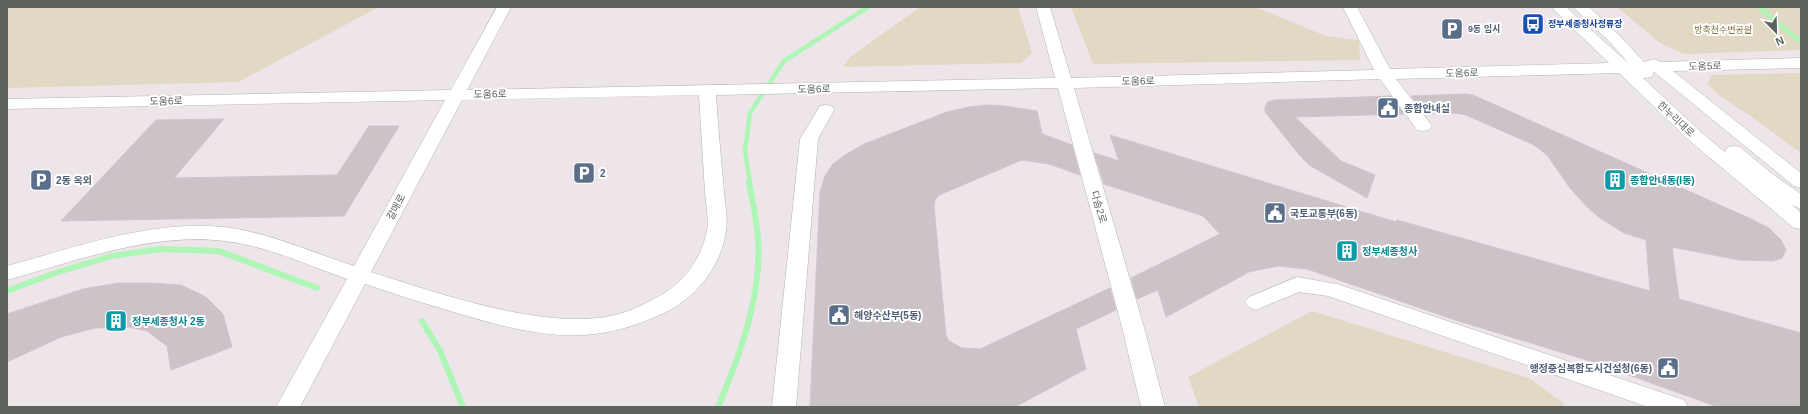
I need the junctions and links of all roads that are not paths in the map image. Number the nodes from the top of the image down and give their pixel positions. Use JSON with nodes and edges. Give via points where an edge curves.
{"nodes":[{"id":1,"x":504,"y":7,"type":"edge"},
{"id":2,"x":1043,"y":7,"type":"edge"},
{"id":3,"x":1350,"y":7,"type":"edge"},
{"id":4,"x":1558,"y":7,"type":"edge"},
{"id":5,"x":1580,"y":7,"type":"edge"},
{"id":6,"x":1589,"y":7,"type":"edge"},
{"id":7,"x":1795,"y":63,"type":"edge"},
{"id":8,"x":1621,"y":67,"type":"junction"},
{"id":9,"x":1641,"y":68,"type":"junction"},
{"id":10,"x":1658,"y":68,"type":"junction"},
{"id":11,"x":1385,"y":75,"type":"junction"},
{"id":12,"x":1065,"y":83,"type":"junction"},
{"id":13,"x":706,"y":91,"type":"junction"},
{"id":14,"x":456,"y":95,"type":"junction"},
{"id":15,"x":7,"y":104,"type":"edge"},
{"id":16,"x":826,"y":110,"type":"dead end"},
{"id":17,"x":1424,"y":126,"type":"dead end"},
{"id":18,"x":1801,"y":182,"type":"edge"},
{"id":19,"x":1801,"y":203,"type":"edge"},
{"id":20,"x":1801,"y":223,"type":"edge"},
{"id":21,"x":7,"y":273,"type":"edge"},
{"id":22,"x":360,"y":276,"type":"junction"},
{"id":23,"x":1256,"y":302,"type":"dead end"},
{"id":24,"x":288,"y":407,"type":"edge"},
{"id":25,"x":784,"y":407,"type":"edge"},
{"id":26,"x":1153,"y":407,"type":"edge"},
{"id":27,"x":1676,"y":407,"type":"edge"}],
"edges":[{"from":1,"to":14,"type":"street","name":"갈매로"},
{"from":2,"to":12,"type":"street","name":"다솜2로"},
{"from":3,"to":11,"type":"street"},
{"from":4,"to":8,"type":"street","name":"한누리대로"},
{"from":5,"to":9,"type":"street","via":[[1615,39]]},
{"from":6,"to":10,"type":"street"},
{"from":7,"to":10,"type":"street","name":"도움5로"},
{"from":8,"to":9,"type":"street","name":"도움5로"},
{"from":8,"to":11,"type":"street","name":"도움6로"},
{"from":8,"to":20,"type":"street","name":"한누리대로","via":[[1697,138]]},
{"from":9,"to":10,"type":"street","name":"도움5로"},
{"from":9,"to":19,"type":"street","via":[[1672,101]]},
{"from":10,"to":18,"type":"street"},
{"from":11,"to":12,"type":"street","name":"도움6로"},
{"from":11,"to":17,"type":"street"},
{"from":12,"to":13,"type":"street","name":"도움6로"},
{"from":12,"to":26,"type":"street","name":"다솜2로"},
{"from":13,"to":14,"type":"street","name":"도움6로"},
{"from":13,"to":22,"type":"street","via":[[717,229],[714,245],[696,279],[682,294],[658,308],[636,318],[609,325],[532,325]]},
{"from":14,"to":15,"type":"street","name":"도움6로"},
{"from":14,"to":22,"type":"street","name":"갈매로"},
{"from":16,"to":25,"type":"street","via":[[809,139]]},
{"from":21,"to":22,"type":"street","via":[[152,237],[200,233],[244,238]]},
{"from":22,"to":24,"type":"street","name":"갈매로"},
{"from":23,"to":27,"type":"street","via":[[1297,284],[1330,289]]}]}
